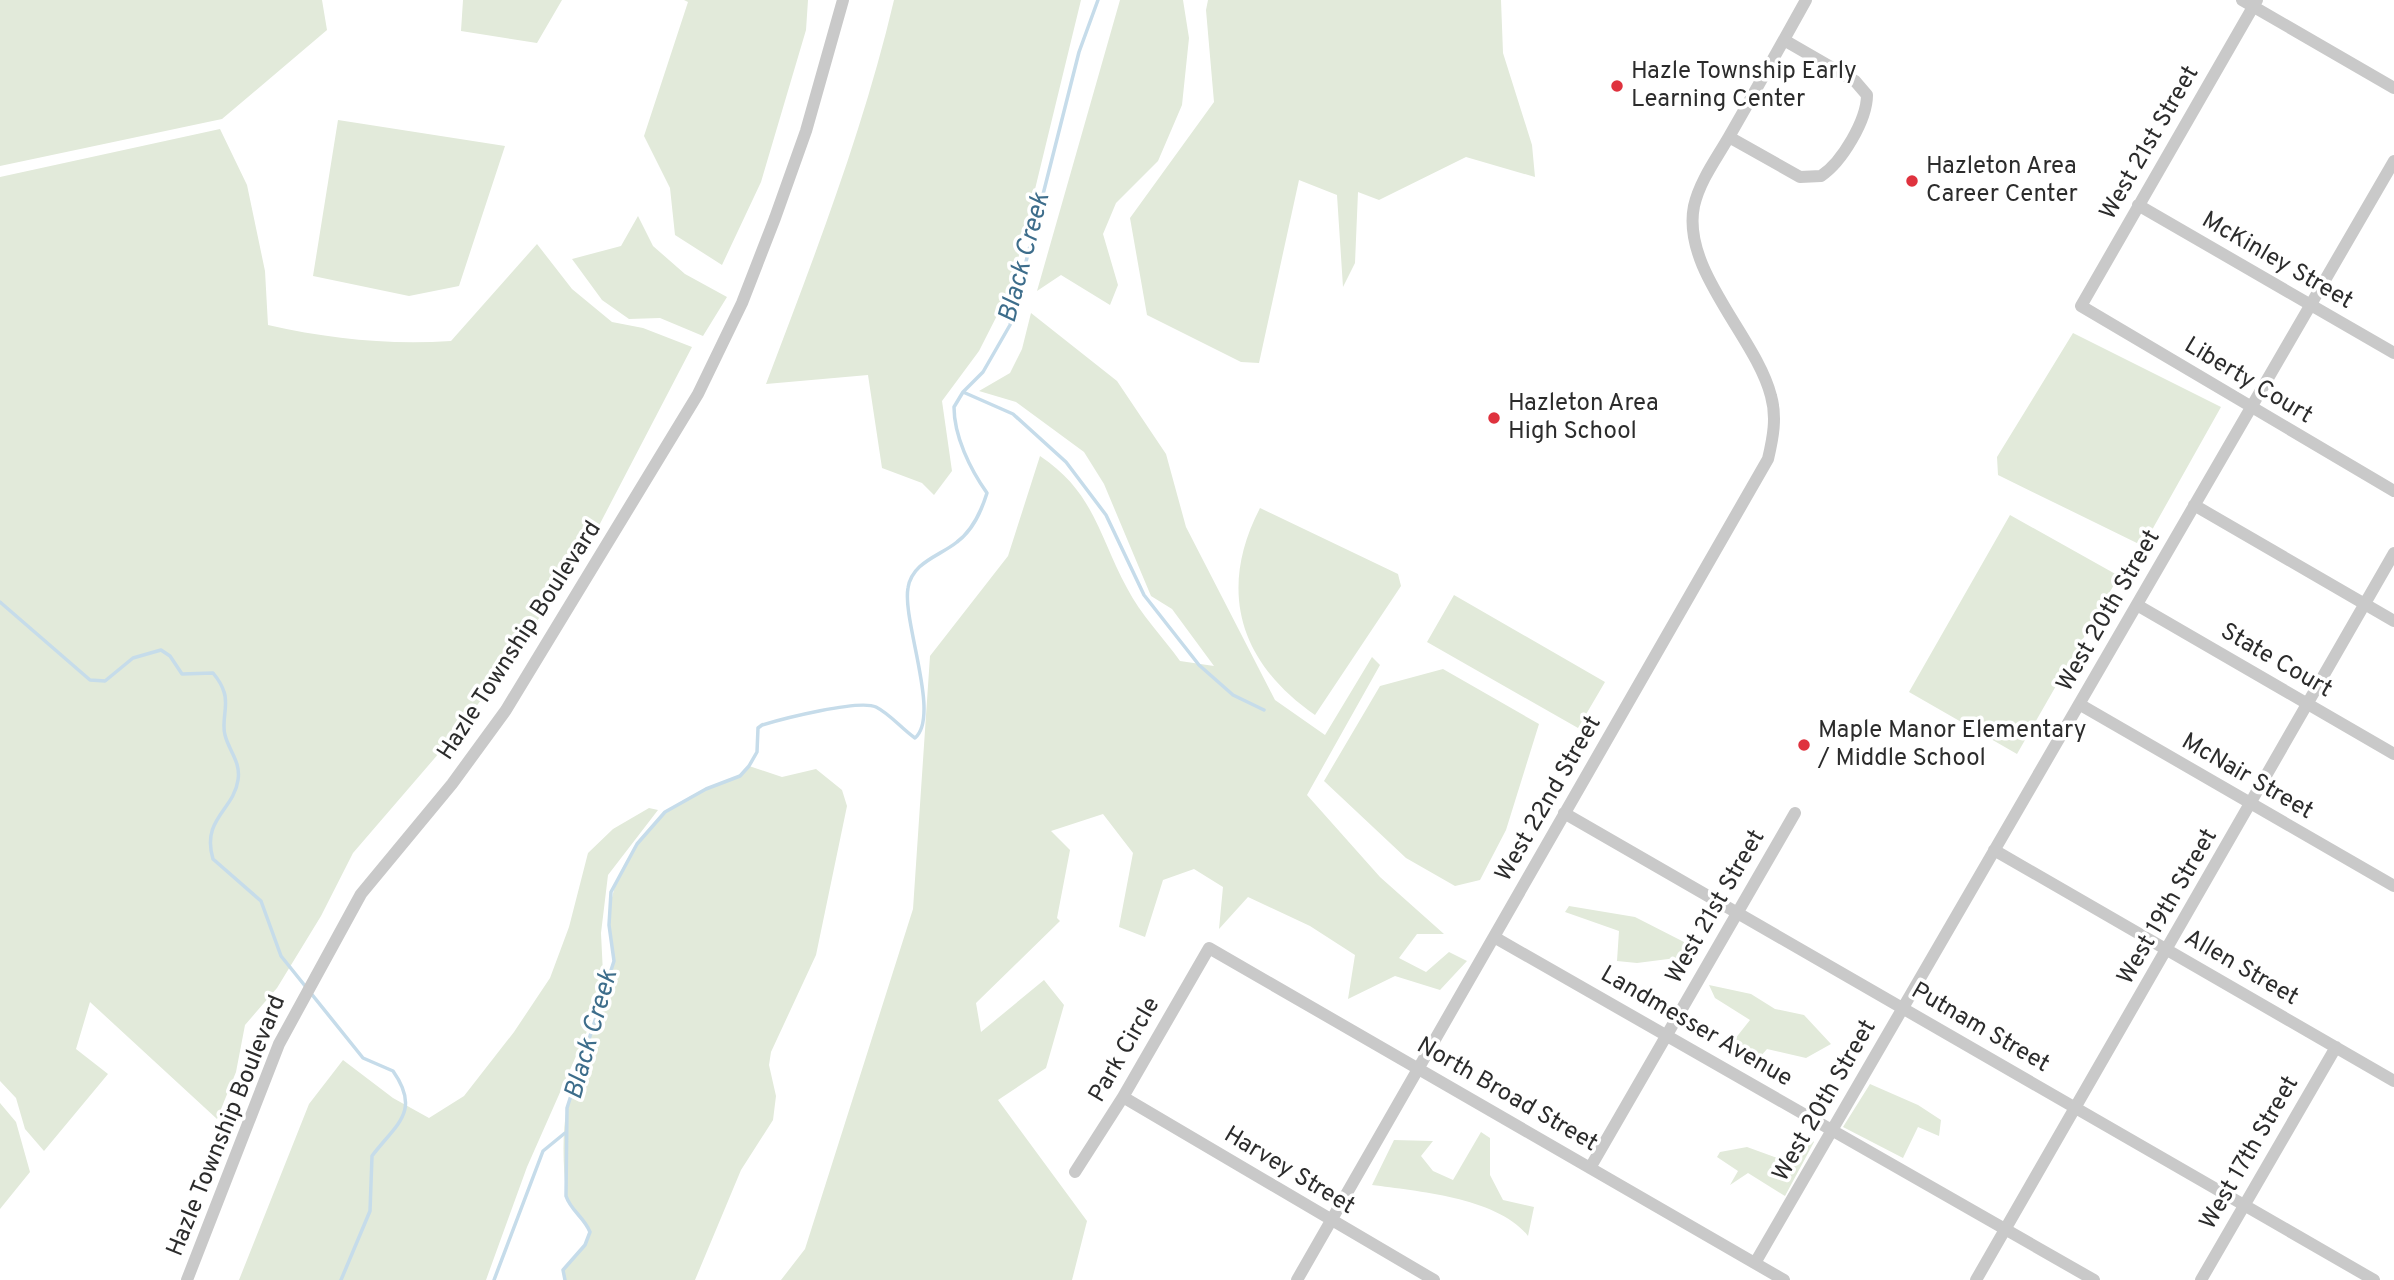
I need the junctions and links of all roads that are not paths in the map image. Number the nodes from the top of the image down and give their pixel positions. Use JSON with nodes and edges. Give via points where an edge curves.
{"nodes":[{"id":1,"x":843,"y":0,"type":"edge"},
{"id":2,"x":1806,"y":0,"type":"edge"},
{"id":3,"x":2251,"y":2,"type":"edge"},
{"id":4,"x":1784,"y":40,"type":"junction"},
{"id":5,"x":2394,"y":88,"type":"edge"},
{"id":6,"x":1729,"y":137,"type":"junction"},
{"id":7,"x":2394,"y":161,"type":"edge"},
{"id":8,"x":2138,"y":205,"type":"junction"},
{"id":9,"x":2311,"y":305,"type":"junction"},
{"id":10,"x":2081,"y":306,"type":"joint"},
{"id":11,"x":2394,"y":354,"type":"edge"},
{"id":12,"x":2250,"y":406,"type":"junction"},
{"id":13,"x":2394,"y":491,"type":"edge"},
{"id":14,"x":2194,"y":505,"type":"junction"},
{"id":15,"x":2394,"y":554,"type":"edge"},
{"id":16,"x":2137,"y":605,"type":"junction"},
{"id":17,"x":2367,"y":605,"type":"junction"},
{"id":18,"x":2394,"y":621,"type":"edge"},
{"id":19,"x":2079,"y":704,"type":"junction"},
{"id":20,"x":2309,"y":705,"type":"junction"},
{"id":21,"x":2394,"y":754,"type":"edge"},
{"id":22,"x":2252,"y":803,"type":"junction"},
{"id":23,"x":1564,"y":813,"type":"junction"},
{"id":24,"x":1795,"y":813,"type":"dead end"},
{"id":25,"x":1994,"y":850,"type":"junction"},
{"id":26,"x":2394,"y":886,"type":"edge"},
{"id":27,"x":1738,"y":912,"type":"junction"},
{"id":28,"x":1494,"y":937,"type":"junction"},
{"id":29,"x":1209,"y":948,"type":"joint"},
{"id":30,"x":2167,"y":950,"type":"junction"},
{"id":31,"x":1903,"y":1008,"type":"junction"},
{"id":32,"x":1668,"y":1033,"type":"junction"},
{"id":33,"x":2336,"y":1047,"type":"junction"},
{"id":34,"x":1417,"y":1068,"type":"junction"},
{"id":35,"x":2394,"y":1081,"type":"edge"},
{"id":36,"x":1123,"y":1097,"type":"junction"},
{"id":37,"x":2076,"y":1108,"type":"junction"},
{"id":38,"x":1833,"y":1129,"type":"junction"},
{"id":39,"x":1590,"y":1168,"type":"junction"},
{"id":40,"x":1075,"y":1172,"type":"dead end"},
{"id":41,"x":2245,"y":1205,"type":"junction"},
{"id":42,"x":1330,"y":1220,"type":"junction"},
{"id":43,"x":2005,"y":1229,"type":"junction"},
{"id":44,"x":1755,"y":1263,"type":"junction"},
{"id":45,"x":187,"y":1280,"type":"edge"},
{"id":46,"x":1297,"y":1280,"type":"edge"},
{"id":47,"x":1434,"y":1280,"type":"edge"},
{"id":48,"x":1784,"y":1280,"type":"edge"},
{"id":49,"x":1976,"y":1280,"type":"edge"},
{"id":50,"x":2094,"y":1280,"type":"edge"},
{"id":51,"x":2201,"y":1280,"type":"edge"},
{"id":52,"x":2374,"y":1280,"type":"edge"}],
"edges":[{"from":1,"to":45,"type":"street","name":"Hazle Township Boulevard","via":[[806,131],[775,218],[742,303],[698,394],[506,710],[361,894],[279,1044]]},
{"from":2,"to":4,"type":"street","name":"West 22nd Street"},
{"from":3,"to":5,"type":"street"},
{"from":3,"to":8,"type":"street","name":"West 21st Street"},
{"from":4,"to":6,"type":"street","name":"West 22nd Street"},
{"from":4,"to":6,"type":"street","via":[[1855,81],[1867,95],[1859,122],[1836,161],[1821,176],[1800,177]]},
{"from":6,"to":23,"type":"street","name":"West 22nd Street","via":[[1707,174],[1694,208],[1694,222],[1702,260],[1763,372],[1772,399],[1768,459]]},
{"from":7,"to":9,"type":"street","name":"West 20th Street"},
{"from":8,"to":9,"type":"street","name":"McKinley Street"},
{"from":8,"to":10,"type":"street","name":"West 21st Street"},
{"from":9,"to":11,"type":"street","name":"McKinley Street"},
{"from":9,"to":12,"type":"street","name":"West 20th Street"},
{"from":10,"to":12,"type":"street","name":"Liberty Court"},
{"from":12,"to":13,"type":"street","name":"Liberty Court"},
{"from":12,"to":14,"type":"street","name":"West 20th Street"},
{"from":14,"to":16,"type":"street","name":"West 20th Street"},
{"from":14,"to":17,"type":"street"},
{"from":15,"to":17,"type":"street","name":"West 19th Street"},
{"from":16,"to":19,"type":"street","name":"West 20th Street"},
{"from":16,"to":20,"type":"street","name":"State Court"},
{"from":17,"to":18,"type":"street"},
{"from":17,"to":20,"type":"street","name":"West 19th Street"},
{"from":19,"to":22,"type":"street","name":"McNair Street"},
{"from":19,"to":25,"type":"street","name":"West 20th Street"},
{"from":20,"to":21,"type":"street","name":"State Court"},
{"from":20,"to":22,"type":"street","name":"West 19th Street"},
{"from":22,"to":26,"type":"street","name":"McNair Street"},
{"from":22,"to":30,"type":"street","name":"West 19th Street"},
{"from":23,"to":27,"type":"street","name":"Putnam Street"},
{"from":23,"to":28,"type":"street","name":"West 22nd Street"},
{"from":24,"to":27,"type":"street","name":"West 21st Street"},
{"from":25,"to":30,"type":"street","name":"Allen Street"},
{"from":25,"to":31,"type":"street","name":"West 20th Street"},
{"from":27,"to":31,"type":"street","name":"Putnam Street"},
{"from":27,"to":32,"type":"street","name":"West 21st Street"},
{"from":28,"to":32,"type":"street","name":"Landmesser Avenue"},
{"from":28,"to":34,"type":"street","name":"West 22nd Street"},
{"from":29,"to":34,"type":"street","name":"North Broad Street"},
{"from":29,"to":36,"type":"street","name":"Park Circle"},
{"from":30,"to":33,"type":"street","name":"Allen Street"},
{"from":30,"to":37,"type":"street","name":"West 19th Street"},
{"from":31,"to":37,"type":"street","name":"Putnam Street"},
{"from":31,"to":38,"type":"street","name":"West 20th Street"},
{"from":32,"to":38,"type":"street","name":"Landmesser Avenue"},
{"from":32,"to":39,"type":"street","name":"West 21st Street"},
{"from":33,"to":35,"type":"street","name":"Allen Street"},
{"from":33,"to":41,"type":"street","name":"West 17th Street"},
{"from":34,"to":39,"type":"street","name":"North Broad Street"},
{"from":34,"to":42,"type":"street","name":"West 22nd Street"},
{"from":36,"to":40,"type":"street","name":"Park Circle"},
{"from":36,"to":42,"type":"street","name":"Harvey Street"},
{"from":37,"to":41,"type":"street","name":"Putnam Street"},
{"from":37,"to":43,"type":"street","name":"West 19th Street"},
{"from":38,"to":43,"type":"street","name":"Landmesser Avenue"},
{"from":38,"to":44,"type":"street","name":"West 20th Street"},
{"from":39,"to":44,"type":"street","name":"North Broad Street"},
{"from":41,"to":51,"type":"street","name":"West 17th Street"},
{"from":41,"to":52,"type":"street","name":"Putnam Street"},
{"from":42,"to":46,"type":"street","name":"West 22nd Street"},
{"from":42,"to":47,"type":"street","name":"Harvey Street"},
{"from":43,"to":49,"type":"street","name":"West 19th Street"},
{"from":43,"to":50,"type":"street","name":"Landmesser Avenue"},
{"from":44,"to":48,"type":"street","name":"North Broad Street"}]}
